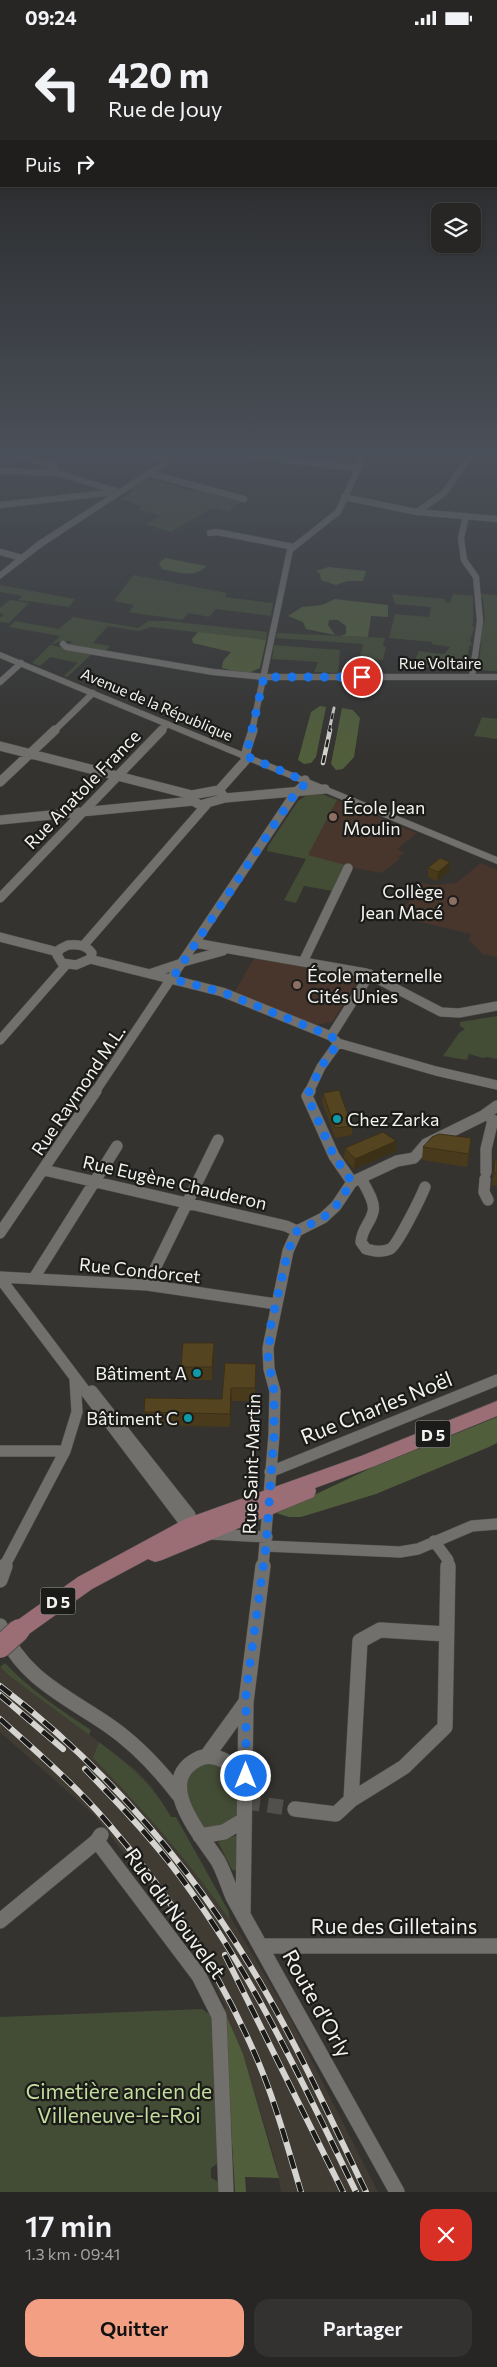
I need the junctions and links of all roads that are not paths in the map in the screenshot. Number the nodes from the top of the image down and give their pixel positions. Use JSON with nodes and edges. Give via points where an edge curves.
{"nodes":[{"id":1,"x":18,"y":557,"type":"edge"},
{"id":2,"x":289,"y":557,"type":"edge"},
{"id":3,"x":464,"y":557,"type":"edge"},
{"id":4,"x":22,"y":558,"type":"joint"},
{"id":5,"x":0,"y":576,"type":"edge"},
{"id":6,"x":63,"y":644,"type":"dead end"},
{"id":7,"x":0,"y":655,"type":"edge"},
{"id":8,"x":21,"y":663,"type":"junction"},
{"id":9,"x":264,"y":677,"type":"junction"},
{"id":10,"x":472,"y":677,"type":"junction"},
{"id":11,"x":497,"y":677,"type":"edge"},
{"id":12,"x":0,"y":682,"type":"edge"},
{"id":13,"x":93,"y":693,"type":"junction"},
{"id":14,"x":167,"y":723,"type":"junction"},
{"id":15,"x":0,"y":746,"type":"edge"},
{"id":16,"x":29,"y":753,"type":"junction"},
{"id":17,"x":246,"y":756,"type":"junction"},
{"id":18,"x":118,"y":776,"type":"junction"},
{"id":19,"x":305,"y":781,"type":"junction"},
{"id":20,"x":0,"y":782,"type":"edge"},
{"id":21,"x":325,"y":789,"type":"junction"},
{"id":22,"x":219,"y":791,"type":"junction"},
{"id":23,"x":296,"y":792,"type":"junction"},
{"id":24,"x":193,"y":798,"type":"junction"},
{"id":25,"x":225,"y":799,"type":"junction"},
{"id":26,"x":207,"y":804,"type":"junction"},
{"id":27,"x":82,"y":812,"type":"junction"},
{"id":28,"x":0,"y":820,"type":"edge"},
{"id":29,"x":497,"y":861,"type":"edge"},
{"id":30,"x":348,"y":868,"type":"dead end"},
{"id":31,"x":0,"y":898,"type":"edge"},
{"id":32,"x":0,"y":937,"type":"edge"},
{"id":33,"x":195,"y":943,"type":"junction"},
{"id":34,"x":83,"y":946,"type":"junction"},
{"id":35,"x":229,"y":950,"type":"junction"},
{"id":36,"x":58,"y":952,"type":"junction"},
{"id":37,"x":90,"y":959,"type":"junction"},
{"id":38,"x":182,"y":962,"type":"junction"},
{"id":39,"x":303,"y":962,"type":"junction"},
{"id":40,"x":66,"y":965,"type":"junction"},
{"id":41,"x":150,"y":974,"type":"junction"},
{"id":42,"x":370,"y":974,"type":"junction"},
{"id":43,"x":172,"y":979,"type":"junction"},
{"id":44,"x":497,"y":1006,"type":"edge"},
{"id":45,"x":0,"y":1040,"type":"edge"},
{"id":46,"x":335,"y":1040,"type":"junction"},
{"id":47,"x":497,"y":1085,"type":"edge"},
{"id":48,"x":497,"y":1106,"type":"edge"},
{"id":49,"x":487,"y":1114,"type":"junction"},
{"id":50,"x":218,"y":1140,"type":"dead end"},
{"id":51,"x":117,"y":1145,"type":"dead end"},
{"id":52,"x":44,"y":1170,"type":"junction"},
{"id":53,"x":357,"y":1180,"type":"junction"},
{"id":54,"x":93,"y":1181,"type":"junction"},
{"id":55,"x":425,"y":1187,"type":"dead end"},
{"id":56,"x":488,"y":1200,"type":"dead end"},
{"id":57,"x":185,"y":1203,"type":"junction"},
{"id":58,"x":297,"y":1231,"type":"junction"},
{"id":59,"x":0,"y":1233,"type":"edge"},
{"id":60,"x":0,"y":1277,"type":"edge"},
{"id":61,"x":34,"y":1278,"type":"junction"},
{"id":62,"x":147,"y":1285,"type":"junction"},
{"id":63,"x":276,"y":1304,"type":"junction"},
{"id":64,"x":75,"y":1378,"type":"junction"},
{"id":65,"x":497,"y":1380,"type":"edge"},
{"id":66,"x":497,"y":1408,"type":"edge"},
{"id":67,"x":102,"y":1409,"type":"junction"},
{"id":68,"x":77,"y":1412,"type":"junction"},
{"id":69,"x":0,"y":1451,"type":"edge"},
{"id":70,"x":65,"y":1451,"type":"junction"},
{"id":71,"x":270,"y":1472,"type":"junction"},
{"id":72,"x":268,"y":1502,"type":"junction"},
{"id":73,"x":196,"y":1524,"type":"junction"},
{"id":74,"x":497,"y":1524,"type":"edge"},
{"id":75,"x":434,"y":1541,"type":"junction"},
{"id":76,"x":266,"y":1542,"type":"junction"},
{"id":77,"x":98,"y":1576,"type":"junction"},
{"id":78,"x":0,"y":1580,"type":"edge"},
{"id":79,"x":10,"y":1628,"type":"edge"},
{"id":80,"x":446,"y":1634,"type":"junction"},
{"id":81,"x":0,"y":1647,"type":"edge"},
{"id":82,"x":246,"y":1702,"type":"junction"},
{"id":83,"x":207,"y":1756,"type":"junction"},
{"id":84,"x":246,"y":1776,"type":"junction"},
{"id":85,"x":178,"y":1795,"type":"junction"},
{"id":86,"x":350,"y":1801,"type":"junction"},
{"id":87,"x":295,"y":1809,"type":"tunnel mouth"},
{"id":88,"x":244,"y":1820,"type":"junction"},
{"id":89,"x":200,"y":1837,"type":"junction"},
{"id":90,"x":242,"y":1913,"type":"junction"},
{"id":91,"x":0,"y":1921,"type":"edge"},
{"id":92,"x":261,"y":1946,"type":"junction"},
{"id":93,"x":497,"y":1946,"type":"edge"},
{"id":94,"x":226,"y":2192,"type":"edge"},
{"id":95,"x":396,"y":2192,"type":"edge"}],
"edges":[{"from":1,"to":4,"type":"street"},
{"from":2,"to":9,"type":"street"},
{"from":3,"to":10,"type":"street","via":[[476,577],[480,621]]},
{"from":4,"to":5,"type":"main road"},
{"from":6,"to":9,"type":"street","name":"Rue Voltaire","via":[[213,672]]},
{"from":7,"to":8,"type":"main road","name":"Avenue de la République"},
{"from":8,"to":12,"type":"street"},
{"from":8,"to":13,"type":"main road","name":"Avenue de la République"},
{"from":9,"to":10,"type":"street","name":"Rue Voltaire"},
{"from":9,"to":17,"type":"street"},
{"from":10,"to":11,"type":"street","name":"Rue Voltaire"},
{"from":13,"to":14,"type":"main road","name":"Avenue de la République"},
{"from":13,"to":16,"type":"street"},
{"from":14,"to":17,"type":"main road","name":"Avenue de la République"},
{"from":14,"to":18,"type":"street","name":"Rue Anatole France"},
{"from":15,"to":16,"type":"street"},
{"from":16,"to":18,"type":"street"},
{"from":16,"to":20,"type":"street"},
{"from":17,"to":19,"type":"main road","name":"Avenue de la République"},
{"from":17,"to":22,"type":"street","via":[[244,763]]},
{"from":18,"to":24,"type":"street"},
{"from":18,"to":27,"type":"street","name":"Rue Anatole France"},
{"from":19,"to":21,"type":"main road","name":"Avenue de la République"},
{"from":19,"to":23,"type":"street","name":"Rue Raymond M.L."},
{"from":21,"to":23,"type":"street"},
{"from":21,"to":29,"type":"main road","name":"Avenue de la République"},
{"from":22,"to":24,"type":"street"},
{"from":22,"to":25,"type":"street"},
{"from":23,"to":25,"type":"street"},
{"from":23,"to":33,"type":"street","name":"Rue Raymond M.L."},
{"from":24,"to":26,"type":"street","via":[[200,805]]},
{"from":24,"to":27,"type":"street"},
{"from":25,"to":26,"type":"street"},
{"from":26,"to":34,"type":"street"},
{"from":27,"to":28,"type":"street"},
{"from":27,"to":31,"type":"street","name":"Rue Anatole France"},
{"from":30,"to":39,"type":"street"},
{"from":32,"to":36,"type":"street"},
{"from":33,"to":35,"type":"street"},
{"from":33,"to":38,"type":"street","name":"Rue Raymond M.L."},
{"from":34,"to":36,"type":"street","via":[[68,945]]},
{"from":34,"to":37,"type":"street","via":[[90,950]]},
{"from":35,"to":38,"type":"street"},
{"from":35,"to":39,"type":"street"},
{"from":36,"to":40,"type":"street","via":[[59,961]]},
{"from":37,"to":40,"type":"street","via":[[81,964]]},
{"from":37,"to":41,"type":"street"},
{"from":38,"to":41,"type":"street"},
{"from":38,"to":43,"type":"street","name":"Rue Raymond M.L."},
{"from":39,"to":42,"type":"street"},
{"from":40,"to":45,"type":"street"},
{"from":41,"to":43,"type":"street"},
{"from":42,"to":44,"type":"street","via":[[437,1011],[459,1013]]},
{"from":42,"to":46,"type":"street"},
{"from":43,"to":46,"type":"street","via":[[222,992]]},
{"from":43,"to":52,"type":"street","name":"Rue Raymond M.L."},
{"from":46,"to":47,"type":"street","via":[[436,1071]]},
{"from":46,"to":53,"type":"street","via":[[307,1096],[334,1156]]},
{"from":48,"to":49,"type":"street"},
{"from":49,"to":53,"type":"street","via":[[426,1144],[414,1158],[397,1161]]},
{"from":49,"to":56,"type":"street","via":[[493,1120],[486,1149],[484,1192]]},
{"from":50,"to":57,"type":"street"},
{"from":51,"to":54,"type":"street"},
{"from":52,"to":54,"type":"street","name":"Rue Eugène Chauderon"},
{"from":52,"to":59,"type":"street","name":"Rue Raymond M.L."},
{"from":53,"to":55,"type":"street","via":[[373,1204],[361,1242],[366,1249],[380,1252],[392,1249]]},
{"from":53,"to":58,"type":"street","via":[[323,1218]]},
{"from":54,"to":57,"type":"street","name":"Rue Eugène Chauderon"},
{"from":54,"to":61,"type":"street"},
{"from":57,"to":58,"type":"street","name":"Rue Eugène Chauderon","via":[[286,1225]]},
{"from":57,"to":62,"type":"street"},
{"from":58,"to":63,"type":"street","name":"Rue Saint-Martin","via":[[288,1251]]},
{"from":60,"to":61,"type":"street","name":"Rue Condorcet"},
{"from":60,"to":64,"type":"street"},
{"from":61,"to":62,"type":"street","name":"Rue Condorcet"},
{"from":62,"to":63,"type":"street","name":"Rue Condorcet"},
{"from":63,"to":71,"type":"street","name":"Rue Saint-Martin","via":[[268,1353],[274,1391]]},
{"from":64,"to":67,"type":"street"},
{"from":64,"to":68,"type":"street"},
{"from":65,"to":71,"type":"street","name":"Rue Charles Noël"},
{"from":66,"to":72,"type":"main road","number":"D 5"},
{"from":67,"to":68,"type":"street"},
{"from":67,"to":73,"type":"street"},
{"from":68,"to":70,"type":"street"},
{"from":69,"to":70,"type":"street"},
{"from":70,"to":78,"type":"street"},
{"from":71,"to":72,"type":"street","name":"Rue Saint-Martin"},
{"from":72,"to":73,"type":"main road","number":"D 5"},
{"from":72,"to":76,"type":"street","name":"Rue Saint-Martin"},
{"from":73,"to":76,"type":"street"},
{"from":73,"to":77,"type":"main road","number":"D 5"},
{"from":73,"to":77,"type":"main road","number":"D 5","via":[[178,1545]]},
{"from":74,"to":75,"type":"street","via":[[472,1526]]},
{"from":75,"to":76,"type":"street","via":[[418,1549],[400,1552]]},
{"from":75,"to":80,"type":"street","via":[[448,1560]]},
{"from":76,"to":82,"type":"street","name":"Rue Saint-Martin"},
{"from":77,"to":79,"type":"main road","number":"D 5"},
{"from":79,"to":81,"type":"main road","number":"D 5","bridge":true},
{"from":79,"to":85,"type":"street","via":[[4,1640],[15,1657],[41,1682],[131,1743],[162,1773]]},
{"from":80,"to":86,"type":"street","via":[[445,1727],[404,1767]]},
{"from":80,"to":86,"type":"street","via":[[380,1630],[360,1641]]},
{"from":82,"to":83,"type":"street","name":"Rue Saint-Martin"},
{"from":82,"to":84,"type":"street","name":"Rue Saint-Martin"},
{"from":83,"to":84,"type":"street","via":[[225,1761]]},
{"from":83,"to":85,"type":"street","via":[[186,1767]]},
{"from":84,"to":88,"type":"street"},
{"from":85,"to":89,"type":"street"},
{"from":86,"to":87,"type":"street","via":[[336,1814]]},
{"from":88,"to":89,"type":"street","via":[[231,1830]]},
{"from":88,"to":90,"type":"street"},
{"from":89,"to":90,"type":"street","name":"Route d'Orly","via":[[219,1864]]},
{"from":90,"to":92,"type":"street","name":"Route d'Orly"},
{"from":91,"to":94,"type":"street","name":"Rue du Nouvelet","via":[[99,1838],[199,1975],[220,2016]]},
{"from":92,"to":93,"type":"street","name":"Rue des Gilletains"},
{"from":92,"to":95,"type":"street","name":"Route d'Orly"}]}
